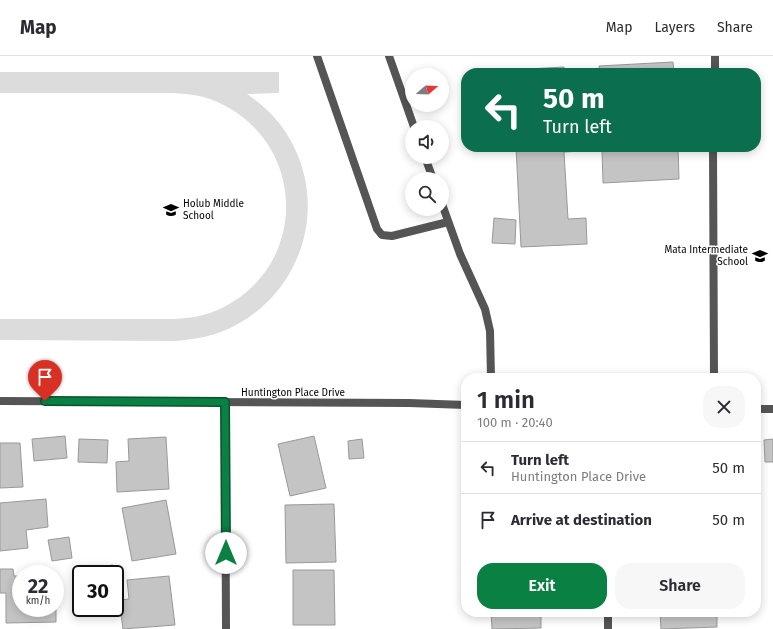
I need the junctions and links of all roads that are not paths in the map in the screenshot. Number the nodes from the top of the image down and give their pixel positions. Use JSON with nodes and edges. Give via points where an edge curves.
{"nodes":[{"id":1,"x":317,"y":56,"type":"edge"},
{"id":2,"x":389,"y":56,"type":"edge"},
{"id":3,"x":715,"y":56,"type":"edge"},
{"id":4,"x":715,"y":68,"type":"edge"},
{"id":5,"x":412,"y":120,"type":"edge"},
{"id":6,"x":713,"y":152,"type":"edge"},
{"id":7,"x":446,"y":216,"type":"edge"},
{"id":8,"x":448,"y":222,"type":"junction"},
{"id":9,"x":490,"y":373,"type":"edge"},
{"id":10,"x":714,"y":373,"type":"edge"},
{"id":11,"x":0,"y":401,"type":"edge"},
{"id":12,"x":225,"y":402,"type":"junction"},
{"id":13,"x":461,"y":405,"type":"edge"},
{"id":14,"x":761,"y":409,"type":"edge"},
{"id":15,"x":773,"y":409,"type":"edge"},
{"id":16,"x":608,"y":617,"type":"edge"},
{"id":17,"x":226,"y":629,"type":"edge"},
{"id":18,"x":608,"y":629,"type":"edge"}],
"edges":[{"from":1,"to":8,"type":"street","via":[[377,229],[382,234],[392,236]]},
{"from":2,"to":5,"type":"street"},
{"from":3,"to":4,"type":"street"},
{"from":6,"to":10,"type":"street"},
{"from":7,"to":8,"type":"street"},
{"from":8,"to":9,"type":"street","via":[[485,309],[490,331]]},
{"from":11,"to":12,"type":"street","name":"Huntington Place Drive"},
{"from":12,"to":13,"type":"street","name":"Huntington Place Drive"},
{"from":12,"to":17,"type":"street"},
{"from":14,"to":15,"type":"street"},
{"from":16,"to":18,"type":"street"}]}
